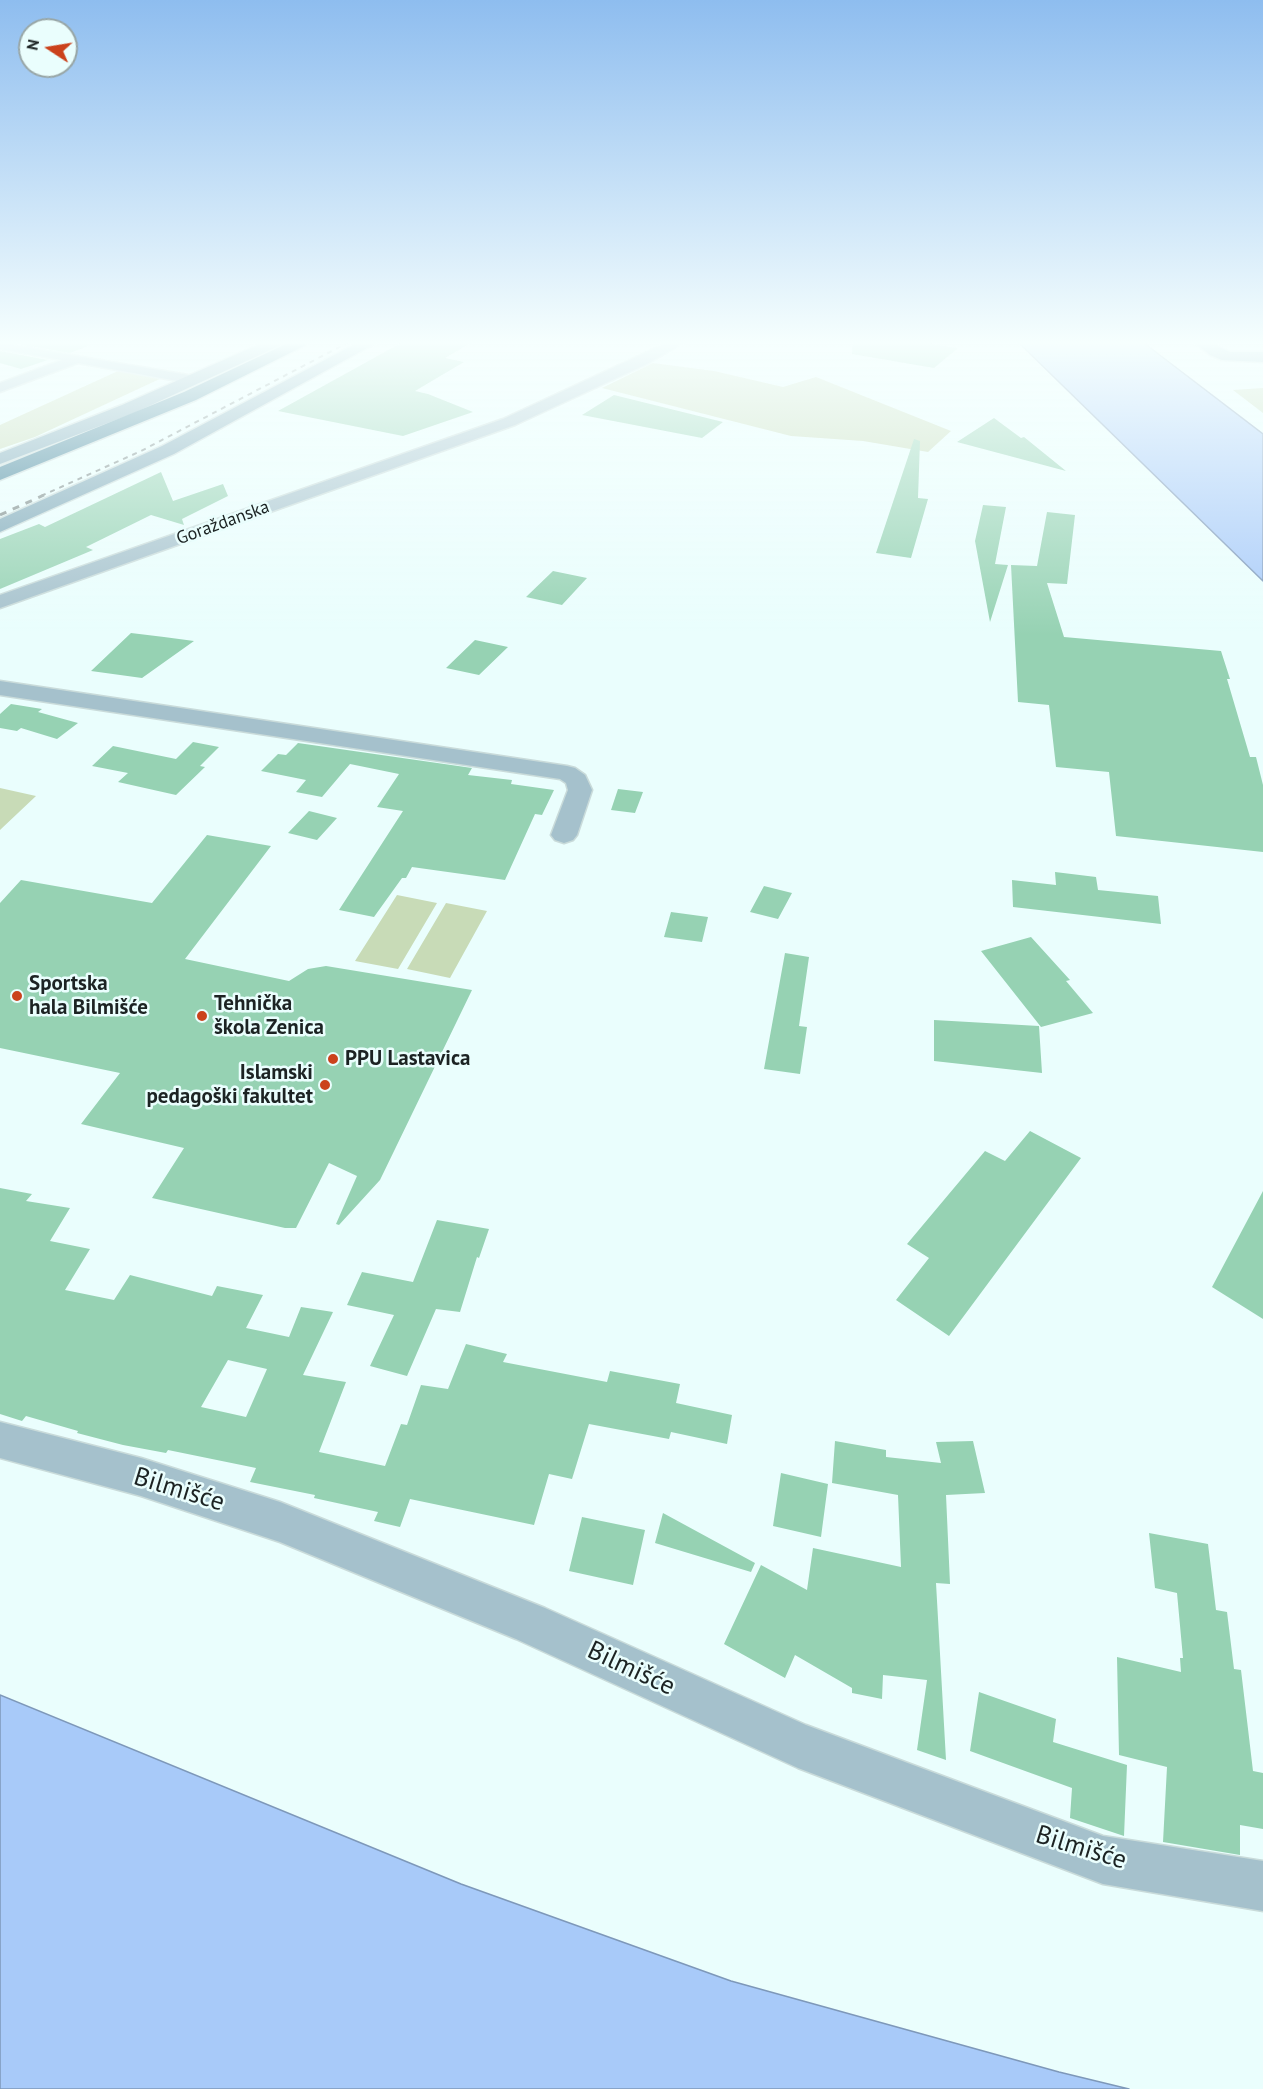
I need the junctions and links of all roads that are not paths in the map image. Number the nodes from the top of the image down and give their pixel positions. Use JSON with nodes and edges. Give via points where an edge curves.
{"nodes":[{"id":1,"x":47,"y":440,"type":"edge"},
{"id":2,"x":85,"y":440,"type":"edge"},
{"id":3,"x":186,"y":440,"type":"edge"},
{"id":4,"x":457,"y":440,"type":"edge"},
{"id":5,"x":48,"y":456,"type":"junction"},
{"id":6,"x":0,"y":459,"type":"edge"},
{"id":7,"x":0,"y":472,"type":"edge"},
{"id":8,"x":0,"y":480,"type":"edge"},
{"id":9,"x":0,"y":526,"type":"edge"},
{"id":10,"x":0,"y":602,"type":"edge"},
{"id":11,"x":0,"y":688,"type":"edge"},
{"id":12,"x":564,"y":835,"type":"dead end"},
{"id":13,"x":0,"y":1440,"type":"edge"},
{"id":14,"x":1263,"y":1886,"type":"edge"}],
"edges":[{"from":1,"to":6,"type":"street"},
{"from":2,"to":5,"type":"highway"},
{"from":3,"to":9,"type":"street"},
{"from":4,"to":10,"type":"street","name":"Goraždanska"},
{"from":5,"to":7,"type":"highway"},
{"from":5,"to":8,"type":"highway"},
{"from":11,"to":12,"type":"street","via":[[567,773],[577,780],[580,790]]},
{"from":13,"to":14,"type":"street","name":"Bilmišće","via":[[141,1477],[280,1522],[530,1623],[798,1745],[1103,1860]]}]}
